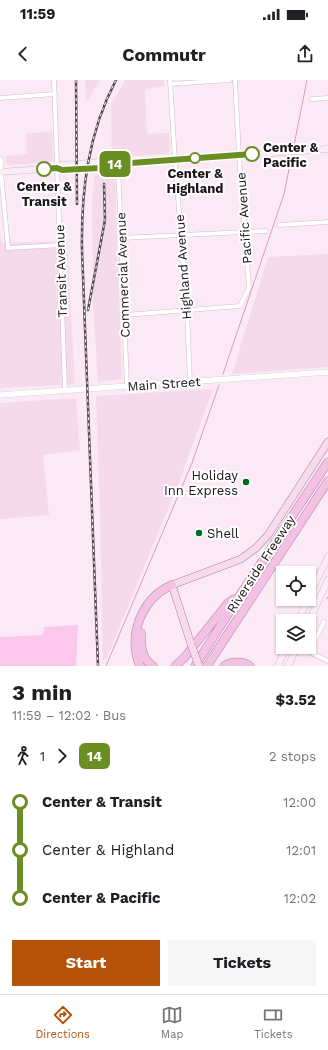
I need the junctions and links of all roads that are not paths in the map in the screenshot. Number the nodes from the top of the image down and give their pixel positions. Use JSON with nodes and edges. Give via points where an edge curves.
{"nodes":[{"id":1,"x":54,"y":80,"type":"edge"},
{"id":2,"x":230,"y":80,"type":"edge"},
{"id":3,"x":235,"y":80,"type":"edge"},
{"id":4,"x":170,"y":82,"type":"edge"},
{"id":5,"x":55,"y":94,"type":"junction"},
{"id":6,"x":0,"y":98,"type":"edge"},
{"id":7,"x":328,"y":98,"type":"edge"},
{"id":8,"x":312,"y":100,"type":"dead end"},
{"id":9,"x":328,"y":149,"type":"edge"},
{"id":10,"x":239,"y":155,"type":"junction"},
{"id":11,"x":0,"y":160,"type":"edge"},
{"id":12,"x":175,"y":160,"type":"junction"},
{"id":13,"x":118,"y":164,"type":"junction"},
{"id":14,"x":57,"y":168,"type":"junction"},
{"id":15,"x":0,"y":172,"type":"edge"},
{"id":16,"x":328,"y":222,"type":"edge"},
{"id":17,"x":280,"y":225,"type":"dead end"},
{"id":18,"x":266,"y":231,"type":"dead end"},
{"id":19,"x":245,"y":232,"type":"junction"},
{"id":20,"x":181,"y":235,"type":"junction"},
{"id":21,"x":121,"y":238,"type":"junction"},
{"id":22,"x":61,"y":245,"type":"junction"},
{"id":23,"x":187,"y":310,"type":"junction"},
{"id":24,"x":124,"y":315,"type":"junction"},
{"id":25,"x":328,"y":372,"type":"edge"},
{"id":26,"x":190,"y":382,"type":"junction"},
{"id":27,"x":127,"y":386,"type":"junction"},
{"id":28,"x":65,"y":390,"type":"junction"},
{"id":29,"x":0,"y":395,"type":"edge"},
{"id":30,"x":328,"y":442,"type":"edge"},
{"id":31,"x":328,"y":462,"type":"edge"},
{"id":32,"x":328,"y":481,"type":"edge"},
{"id":33,"x":328,"y":557,"type":"edge"},
{"id":34,"x":328,"y":580,"type":"edge"},
{"id":35,"x":316,"y":582,"type":"edge"},
{"id":36,"x":172,"y":585,"type":"junction"},
{"id":37,"x":242,"y":592,"type":"junction"},
{"id":38,"x":312,"y":614,"type":"edge"},
{"id":39,"x":324,"y":622,"type":"dead end"},
{"id":40,"x":316,"y":638,"type":"edge"},
{"id":41,"x":283,"y":654,"type":"edge"},
{"id":42,"x":294,"y":654,"type":"edge"},
{"id":43,"x":313,"y":654,"type":"edge"},
{"id":44,"x":328,"y":661,"type":"edge"},
{"id":45,"x":140,"y":666,"type":"edge"},
{"id":46,"x":153,"y":666,"type":"edge"},
{"id":47,"x":175,"y":666,"type":"edge"},
{"id":48,"x":194,"y":666,"type":"edge"},
{"id":49,"x":199,"y":666,"type":"edge"},
{"id":50,"x":208,"y":666,"type":"edge"},
{"id":51,"x":224,"y":666,"type":"edge"},
{"id":52,"x":250,"y":666,"type":"edge"},
{"id":53,"x":278,"y":666,"type":"edge"},
{"id":54,"x":288,"y":666,"type":"edge"}],
"edges":[{"from":1,"to":5,"type":"street","name":"Transit Avenue"},
{"from":2,"to":4,"type":"street"},
{"from":3,"to":10,"type":"street","name":"Pacific Avenue"},
{"from":4,"to":12,"type":"street","name":"Highland Avenue"},
{"from":5,"to":6,"type":"street"},
{"from":5,"to":14,"type":"street","name":"Transit Avenue"},
{"from":7,"to":8,"type":"street"},
{"from":9,"to":10,"type":"main road"},
{"from":10,"to":12,"type":"main road"},
{"from":10,"to":19,"type":"street","name":"Pacific Avenue"},
{"from":11,"to":15,"type":"street"},
{"from":12,"to":13,"type":"main road"},
{"from":12,"to":20,"type":"street","name":"Highland Avenue"},
{"from":13,"to":14,"type":"main road","via":[[104,165],[100,168]]},
{"from":13,"to":21,"type":"street","name":"Commercial Avenue"},
{"from":14,"to":15,"type":"main road"},
{"from":14,"to":22,"type":"street","name":"Transit Avenue"},
{"from":15,"to":22,"type":"street","via":[[8,248]]},
{"from":16,"to":17,"type":"street"},
{"from":18,"to":19,"type":"street"},
{"from":19,"to":20,"type":"street"},
{"from":19,"to":23,"type":"street","name":"Pacific Avenue","via":[[249,288],[240,306]]},
{"from":20,"to":21,"type":"street"},
{"from":20,"to":23,"type":"street","name":"Highland Avenue"},
{"from":21,"to":24,"type":"street","name":"Commercial Avenue"},
{"from":22,"to":28,"type":"street","name":"Transit Avenue"},
{"from":23,"to":24,"type":"street"},
{"from":23,"to":26,"type":"street","name":"Highland Avenue"},
{"from":24,"to":27,"type":"street","name":"Commercial Avenue"},
{"from":25,"to":26,"type":"street","name":"Main Street"},
{"from":26,"to":27,"type":"street","name":"Main Street"},
{"from":27,"to":28,"type":"street","name":"Main Street"},
{"from":28,"to":29,"type":"street","name":"Main Street"},
{"from":30,"to":36,"type":"main road","via":[[262,542],[253,551],[241,559]]},
{"from":31,"to":37,"type":"highway","name":"Riverside Freeway"},
{"from":32,"to":50,"type":"highway","name":"Riverside Freeway"},
{"from":33,"to":35,"type":"main road"},
{"from":34,"to":38,"type":"main road"},
{"from":36,"to":45,"type":"highway","via":[[154,596],[140,617],[136,640]]},
{"from":36,"to":46,"type":"highway","via":[[149,610],[142,628],[143,654]]},
{"from":36,"to":49,"type":"main road","bridge":true},
{"from":37,"to":47,"type":"highway","via":[[228,603]]},
{"from":37,"to":48,"type":"highway","name":"Riverside Freeway"},
{"from":39,"to":40,"type":"street"},
{"from":41,"to":53,"type":"main road"},
{"from":42,"to":54,"type":"main road"},
{"from":43,"to":44,"type":"street"},
{"from":51,"to":52,"type":"highway","via":[[232,662]]}]}
